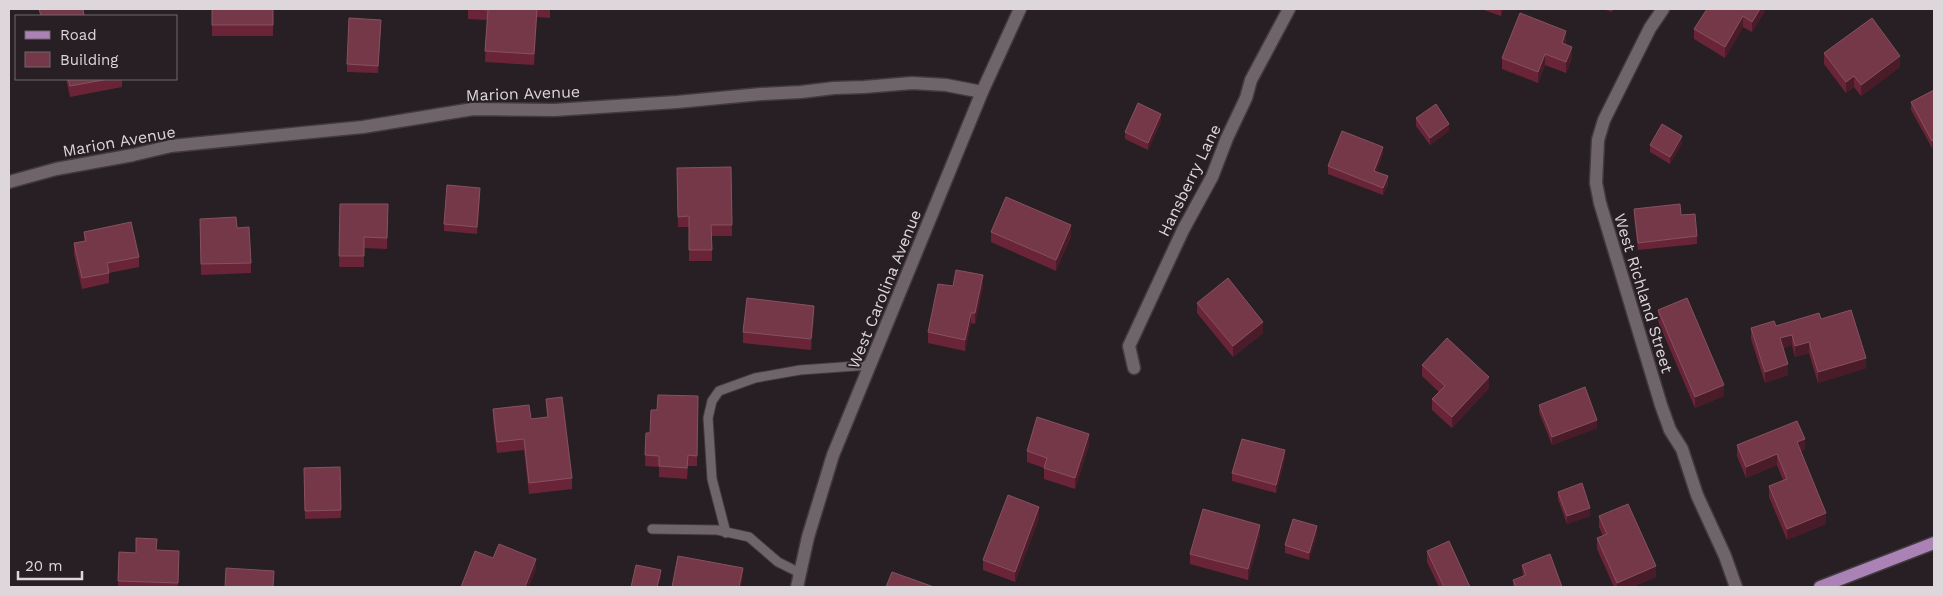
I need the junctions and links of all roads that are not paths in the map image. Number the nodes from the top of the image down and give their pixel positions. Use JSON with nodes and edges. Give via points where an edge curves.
{"nodes":[{"id":1,"x":1020,"y":9,"type":"edge"},
{"id":2,"x":1289,"y":9,"type":"edge"},
{"id":3,"x":1663,"y":9,"type":"edge"},
{"id":4,"x":982,"y":92,"type":"junction"},
{"id":5,"x":9,"y":182,"type":"edge"},
{"id":6,"x":870,"y":365,"type":"junction"},
{"id":7,"x":1134,"y":368,"type":"dead end"},
{"id":8,"x":652,"y":528,"type":"dead end"},
{"id":9,"x":726,"y":532,"type":"junction"},
{"id":10,"x":1934,"y":543,"type":"edge"},
{"id":11,"x":800,"y":573,"type":"junction"},
{"id":12,"x":797,"y":587,"type":"edge"},
{"id":13,"x":1736,"y":587,"type":"edge"},
{"id":14,"x":1820,"y":587,"type":"edge"}],
"edges":[{"from":1,"to":4,"type":"street","name":"West Carolina Avenue"},
{"from":2,"to":7,"type":"street","name":"Hansberry Lane","via":[[1251,80],[1212,177],[1183,230],[1129,346]]},
{"from":3,"to":13,"type":"street","name":"West Richland Street","via":[[1650,28],[1604,120],[1598,140],[1596,183],[1661,405],[1670,430],[1682,449],[1697,495]]},
{"from":4,"to":5,"type":"street","name":"Marion Avenue","via":[[912,83],[563,109],[473,109],[363,127],[171,146],[56,168]]},
{"from":4,"to":6,"type":"street","name":"West Carolina Avenue"},
{"from":6,"to":9,"type":"lane","via":[[800,370],[755,378],[720,392],[712,401],[708,418],[712,479]]},
{"from":6,"to":11,"type":"street","name":"West Carolina Avenue","via":[[833,454]]},
{"from":8,"to":9,"type":"lane"},
{"from":9,"to":11,"type":"lane","via":[[748,537],[778,562]]},
{"from":10,"to":14,"type":"main road"},
{"from":11,"to":12,"type":"street","name":"West Carolina Avenue"}]}
